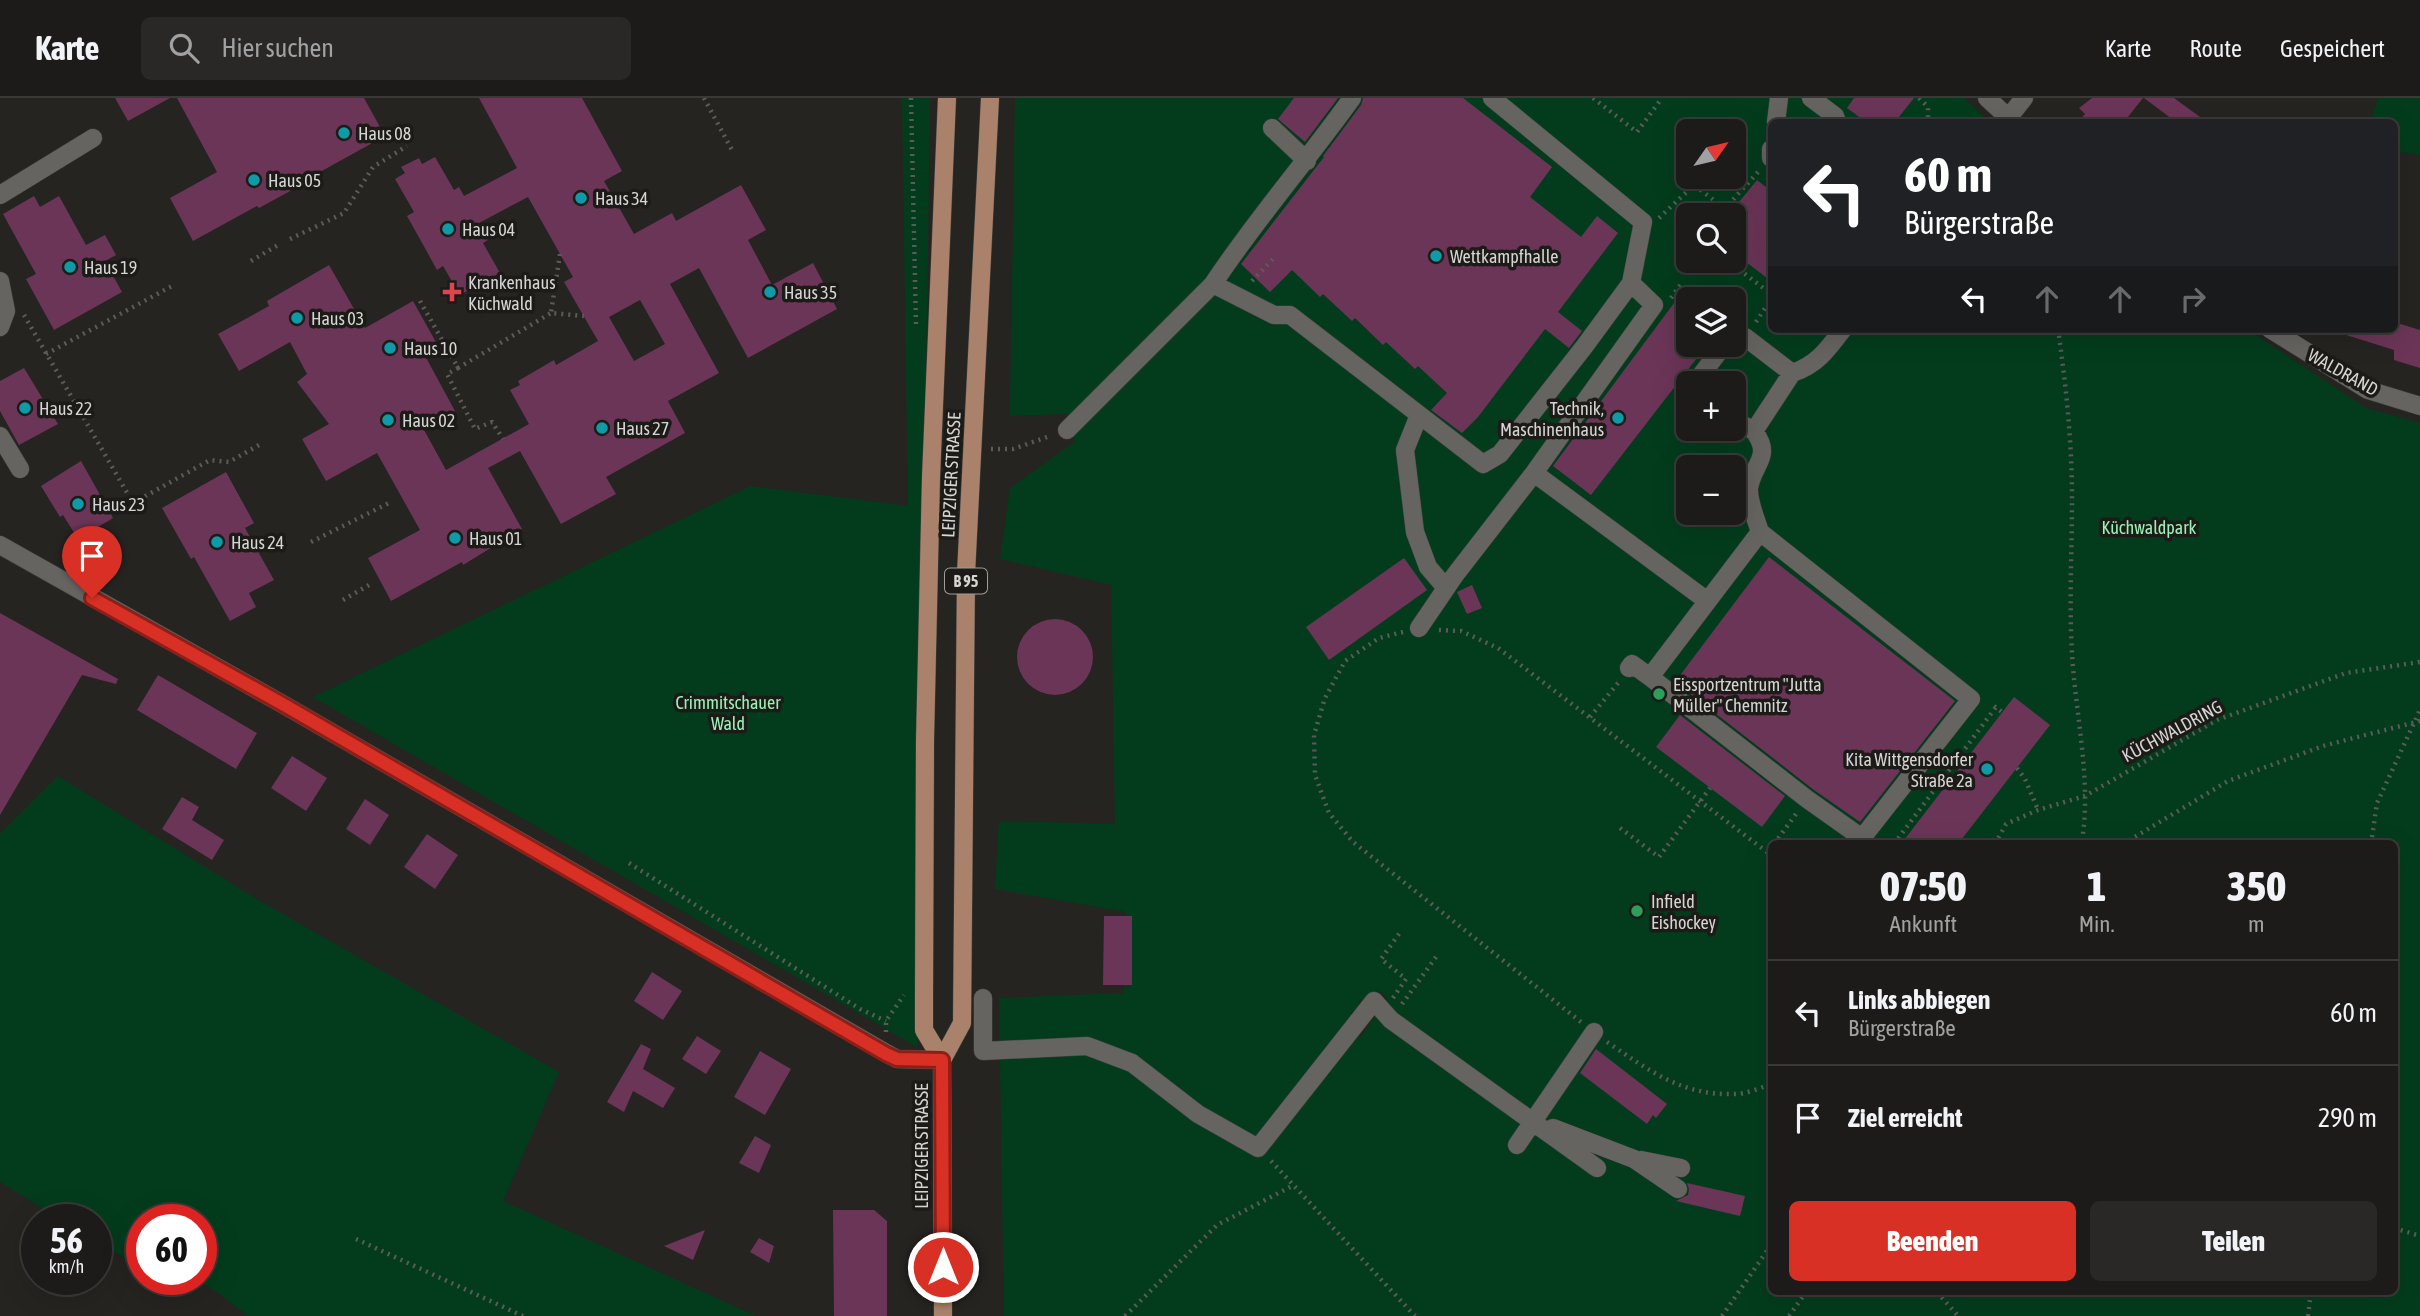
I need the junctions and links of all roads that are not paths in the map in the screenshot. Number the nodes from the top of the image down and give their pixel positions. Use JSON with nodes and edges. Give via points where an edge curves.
{"nodes":[{"id":1,"x":947,"y":98,"type":"edge"},
{"id":2,"x":990,"y":98,"type":"edge"},
{"id":3,"x":1352,"y":98,"type":"edge"},
{"id":4,"x":1492,"y":98,"type":"edge"},
{"id":5,"x":1779,"y":98,"type":"edge"},
{"id":6,"x":1811,"y":98,"type":"edge"},
{"id":7,"x":1987,"y":98,"type":"edge"},
{"id":8,"x":2024,"y":98,"type":"edge"},
{"id":9,"x":1776,"y":119,"type":"edge"},
{"id":10,"x":1836,"y":119,"type":"edge"},
{"id":11,"x":2007,"y":119,"type":"edge"},
{"id":12,"x":2010,"y":119,"type":"edge"},
{"id":13,"x":1272,"y":128,"type":"dead end"},
{"id":14,"x":93,"y":138,"type":"dead end"},
{"id":15,"x":1307,"y":161,"type":"junction"},
{"id":16,"x":0,"y":195,"type":"edge"},
{"id":17,"x":0,"y":281,"type":"edge"},
{"id":18,"x":1630,"y":283,"type":"junction"},
{"id":19,"x":1213,"y":284,"type":"junction"},
{"id":20,"x":3,"y":319,"type":"edge"},
{"id":21,"x":1840,"y":333,"type":"edge"},
{"id":22,"x":2276,"y":333,"type":"edge"},
{"id":23,"x":1746,"y":340,"type":"edge"},
{"id":24,"x":1582,"y":344,"type":"junction"},
{"id":25,"x":1715,"y":357,"type":"edge"},
{"id":26,"x":1612,"y":366,"type":"junction"},
{"id":27,"x":1704,"y":371,"type":"edge"},
{"id":28,"x":1792,"y":373,"type":"junction"},
{"id":29,"x":2420,"y":406,"type":"edge"},
{"id":30,"x":1419,"y":415,"type":"junction"},
{"id":31,"x":1746,"y":427,"type":"edge"},
{"id":32,"x":1067,"y":430,"type":"road end"},
{"id":33,"x":1754,"y":431,"type":"junction"},
{"id":34,"x":0,"y":436,"type":"edge"},
{"id":35,"x":20,"y":469,"type":"dead end"},
{"id":36,"x":1534,"y":473,"type":"junction"},
{"id":37,"x":1759,"y":532,"type":"junction"},
{"id":38,"x":0,"y":545,"type":"edge"},
{"id":39,"x":1446,"y":589,"type":"junction"},
{"id":40,"x":1706,"y":600,"type":"junction"},
{"id":41,"x":1419,"y":628,"type":"road end"},
{"id":42,"x":1629,"y":668,"type":"dead end"},
{"id":43,"x":1650,"y":677,"type":"junction"},
{"id":44,"x":984,"y":998,"type":"dead end"},
{"id":45,"x":1594,"y":1032,"type":"road end"},
{"id":46,"x":942,"y":1060,"type":"junction"},
{"id":47,"x":1533,"y":1121,"type":"junction"},
{"id":48,"x":1517,"y":1145,"type":"dead end"},
{"id":49,"x":1634,"y":1159,"type":"junction"},
{"id":50,"x":1597,"y":1168,"type":"dead end"},
{"id":51,"x":1681,"y":1168,"type":"dead end"},
{"id":52,"x":1678,"y":1189,"type":"dead end"},
{"id":53,"x":943,"y":1316,"type":"edge"}],
"edges":[{"from":1,"to":46,"type":"main road","name":"LEIPZIGER STRASSE","number":"B 95","via":[[925,741],[924,1030]]},
{"from":2,"to":46,"type":"main road","name":"LEIPZIGER STRASSE","number":"B 95","via":[[966,574],[962,1023]]},
{"from":3,"to":15,"type":"street"},
{"from":4,"to":18,"type":"street","via":[[1643,222]]},
{"from":5,"to":9,"type":"street"},
{"from":6,"to":10,"type":"street"},
{"from":7,"to":11,"type":"street"},
{"from":8,"to":12,"type":"street"},
{"from":13,"to":15,"type":"street"},
{"from":14,"to":16,"type":"street"},
{"from":15,"to":19,"type":"street"},
{"from":17,"to":20,"type":"street"},
{"from":18,"to":24,"type":"street"},
{"from":18,"to":26,"type":"street","via":[[1654,304]]},
{"from":19,"to":30,"type":"street","via":[[1274,315],[1290,316]]},
{"from":19,"to":32,"type":"street"},
{"from":21,"to":28,"type":"street","via":[[1820,359]]},
{"from":22,"to":29,"type":"street","name":"WALDRAND","via":[[2368,390]]},
{"from":23,"to":28,"type":"street"},
{"from":24,"to":26,"type":"street"},
{"from":24,"to":30,"type":"street","via":[[1500,454],[1483,464]]},
{"from":25,"to":27,"type":"street"},
{"from":26,"to":36,"type":"street"},
{"from":28,"to":33,"type":"street"},
{"from":30,"to":39,"type":"street","via":[[1405,450],[1415,533],[1428,567]]},
{"from":31,"to":33,"type":"street"},
{"from":33,"to":37,"type":"street","via":[[1764,451],[1749,489]]},
{"from":34,"to":35,"type":"street"},
{"from":36,"to":39,"type":"street"},
{"from":36,"to":40,"type":"street"},
{"from":37,"to":40,"type":"street"},
{"from":37,"to":43,"type":"street","via":[[1971,699],[1862,838]]},
{"from":38,"to":46,"type":"street","via":[[886,1054],[897,1059]]},
{"from":39,"to":41,"type":"street"},
{"from":40,"to":43,"type":"street"},
{"from":42,"to":43,"type":"street","via":[[1632,664]]},
{"from":44,"to":47,"type":"street","via":[[983,1051],[1087,1046],[1132,1063],[1198,1114],[1258,1148],[1374,1001],[1391,1020]]},
{"from":45,"to":47,"type":"street"},
{"from":46,"to":53,"type":"main road","name":"LEIPZIGER STRASSE","number":"B 95"},
{"from":47,"to":48,"type":"street"},
{"from":47,"to":49,"type":"street"},
{"from":47,"to":50,"type":"street"},
{"from":49,"to":51,"type":"street"},
{"from":49,"to":52,"type":"street"}]}
